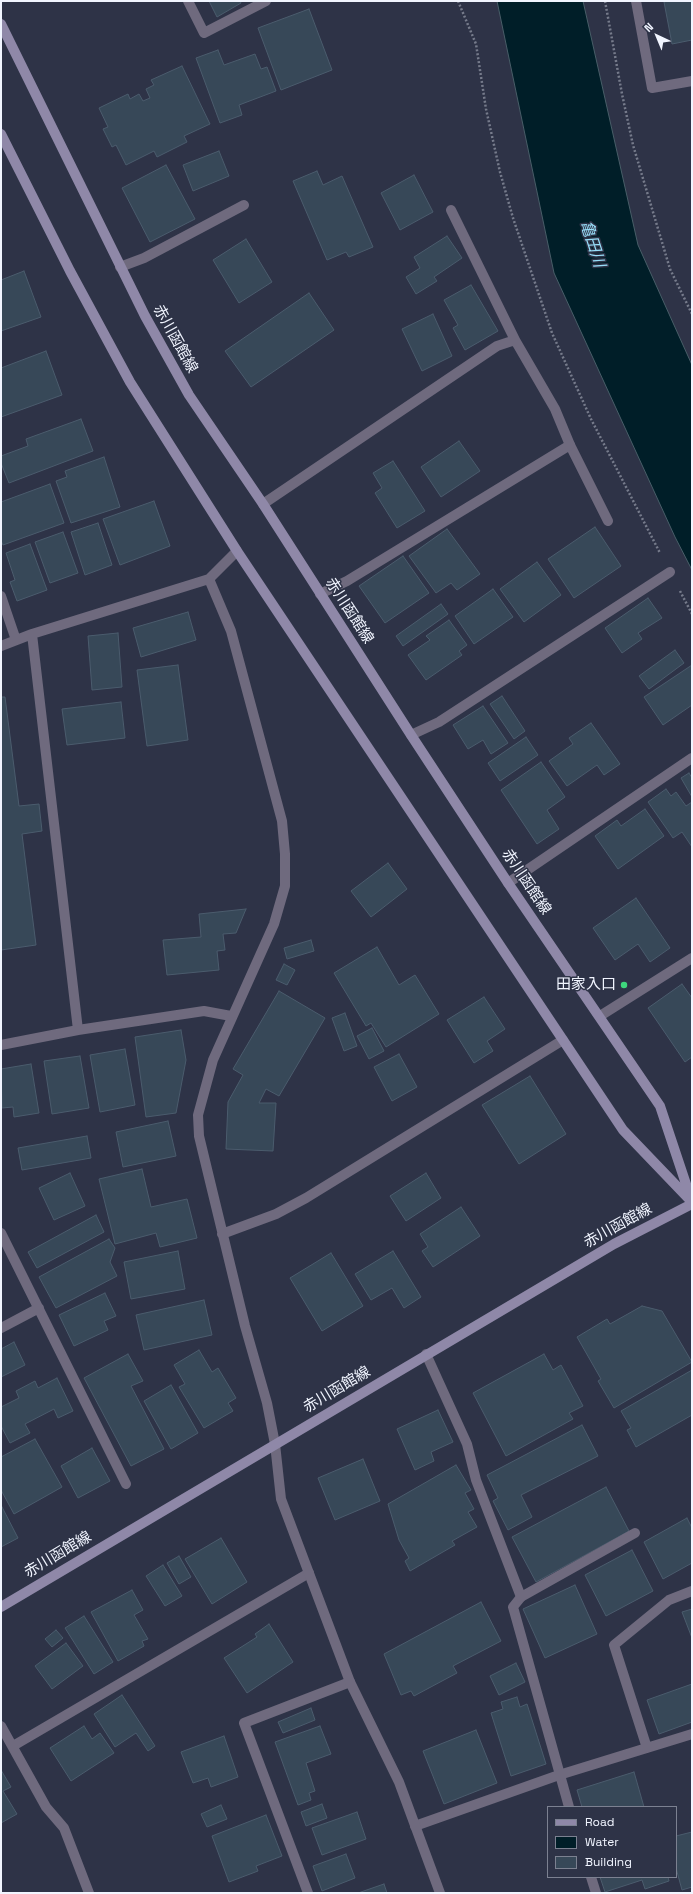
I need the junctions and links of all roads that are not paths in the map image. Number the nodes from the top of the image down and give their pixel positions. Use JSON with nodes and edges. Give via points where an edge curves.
{"nodes":[{"id":1,"x":188,"y":1,"type":"edge"},
{"id":2,"x":266,"y":1,"type":"edge"},
{"id":3,"x":636,"y":1,"type":"edge"},
{"id":4,"x":1,"y":24,"type":"edge"},
{"id":5,"x":692,"y":81,"type":"edge"},
{"id":6,"x":1,"y":134,"type":"edge"},
{"id":7,"x":244,"y":205,"type":"dead end"},
{"id":8,"x":451,"y":210,"type":"dead end"},
{"id":9,"x":120,"y":267,"type":"junction"},
{"id":10,"x":515,"y":340,"type":"junction"},
{"id":11,"x":570,"y":445,"type":"junction"},
{"id":12,"x":263,"y":504,"type":"junction"},
{"id":13,"x":608,"y":521,"type":"dead end"},
{"id":14,"x":237,"y":552,"type":"junction"},
{"id":15,"x":670,"y":572,"type":"road end"},
{"id":16,"x":209,"y":579,"type":"junction"},
{"id":17,"x":320,"y":594,"type":"junction"},
{"id":18,"x":1,"y":596,"type":"edge"},
{"id":19,"x":32,"y":634,"type":"junction"},
{"id":20,"x":16,"y":640,"type":"junction"},
{"id":21,"x":1,"y":646,"type":"edge"},
{"id":22,"x":411,"y":735,"type":"junction"},
{"id":23,"x":692,"y":758,"type":"edge"},
{"id":24,"x":508,"y":883,"type":"junction"},
{"id":25,"x":692,"y":958,"type":"edge"},
{"id":26,"x":231,"y":1016,"type":"junction"},
{"id":27,"x":600,"y":1016,"type":"junction"},
{"id":28,"x":78,"y":1030,"type":"junction"},
{"id":29,"x":563,"y":1040,"type":"junction"},
{"id":30,"x":1,"y":1045,"type":"edge"},
{"id":31,"x":692,"y":1203,"type":"edge"},
{"id":32,"x":1,"y":1233,"type":"edge"},
{"id":33,"x":222,"y":1234,"type":"junction"},
{"id":34,"x":39,"y":1308,"type":"junction"},
{"id":35,"x":1,"y":1328,"type":"edge"},
{"id":36,"x":426,"y":1354,"type":"junction"},
{"id":37,"x":275,"y":1444,"type":"junction"},
{"id":38,"x":126,"y":1484,"type":"dead end"},
{"id":39,"x":635,"y":1533,"type":"dead end"},
{"id":40,"x":309,"y":1573,"type":"junction"},
{"id":41,"x":692,"y":1591,"type":"edge"},
{"id":42,"x":521,"y":1597,"type":"junction"},
{"id":43,"x":1,"y":1607,"type":"edge"},
{"id":44,"x":350,"y":1682,"type":"junction"},
{"id":45,"x":1,"y":1726,"type":"edge"},
{"id":46,"x":692,"y":1734,"type":"edge"},
{"id":47,"x":13,"y":1746,"type":"junction"},
{"id":48,"x":647,"y":1748,"type":"junction"},
{"id":49,"x":559,"y":1775,"type":"junction"},
{"id":50,"x":569,"y":1806,"type":"edge"},
{"id":51,"x":415,"y":1826,"type":"junction"},
{"id":52,"x":591,"y":1878,"type":"edge"},
{"id":53,"x":89,"y":1893,"type":"edge"},
{"id":54,"x":308,"y":1893,"type":"edge"},
{"id":55,"x":440,"y":1893,"type":"edge"},
{"id":56,"x":596,"y":1893,"type":"edge"}],
"edges":[{"from":1,"to":2,"type":"street","via":[[204,33]]},
{"from":3,"to":5,"type":"street","via":[[652,88]]},
{"from":4,"to":9,"type":"main road","name":"赤川函館線"},
{"from":6,"to":14,"type":"main road","via":[[70,272],[130,382]]},
{"from":7,"to":9,"type":"street","via":[[144,258]]},
{"from":8,"to":10,"type":"street"},
{"from":9,"to":12,"type":"main road","name":"赤川函館線","via":[[189,395]]},
{"from":10,"to":11,"type":"street","via":[[554,409]]},
{"from":10,"to":12,"type":"street","via":[[498,346]]},
{"from":11,"to":13,"type":"street"},
{"from":11,"to":17,"type":"street","via":[[347,581]]},
{"from":12,"to":17,"type":"main road","name":"赤川函館線"},
{"from":14,"to":16,"type":"street"},
{"from":14,"to":29,"type":"main road"},
{"from":15,"to":22,"type":"street","via":[[439,722]]},
{"from":16,"to":19,"type":"street"},
{"from":16,"to":26,"type":"street","via":[[231,631],[282,821],[285,854],[284,886],[274,924]]},
{"from":17,"to":22,"type":"main road","name":"赤川函館線"},
{"from":18,"to":20,"type":"street"},
{"from":19,"to":20,"type":"street"},
{"from":19,"to":28,"type":"street"},
{"from":20,"to":21,"type":"street"},
{"from":22,"to":24,"type":"main road","name":"赤川函館線"},
{"from":23,"to":24,"type":"street"},
{"from":24,"to":27,"type":"main road","name":"赤川函館線"},
{"from":25,"to":27,"type":"street"},
{"from":26,"to":28,"type":"street","via":[[204,1011]]},
{"from":26,"to":33,"type":"street","via":[[213,1060],[198,1115],[199,1136]]},
{"from":27,"to":31,"type":"main road","name":"赤川函館線","via":[[660,1106]]},
{"from":28,"to":30,"type":"street"},
{"from":29,"to":31,"type":"main road","via":[[623,1130]]},
{"from":29,"to":33,"type":"street","via":[[306,1198],[276,1214]]},
{"from":31,"to":36,"type":"main road","name":"赤川函館線","via":[[614,1244]]},
{"from":32,"to":34,"type":"street"},
{"from":33,"to":37,"type":"street","via":[[267,1403]]},
{"from":34,"to":35,"type":"street"},
{"from":34,"to":38,"type":"street"},
{"from":36,"to":37,"type":"main road","name":"赤川函館線"},
{"from":36,"to":42,"type":"street","via":[[467,1444],[476,1480]]},
{"from":37,"to":40,"type":"street","via":[[281,1499]]},
{"from":37,"to":43,"type":"main road","name":"赤川函館線"},
{"from":39,"to":42,"type":"street"},
{"from":40,"to":44,"type":"street"},
{"from":40,"to":47,"type":"street"},
{"from":41,"to":48,"type":"street","via":[[669,1600],[614,1645]]},
{"from":42,"to":49,"type":"street","via":[[512,1607]]},
{"from":44,"to":51,"type":"street","via":[[399,1782]]},
{"from":44,"to":54,"type":"street","via":[[244,1723]]},
{"from":45,"to":47,"type":"street"},
{"from":46,"to":48,"type":"street"},
{"from":47,"to":53,"type":"street","via":[[46,1807],[64,1828]]},
{"from":48,"to":49,"type":"street"},
{"from":49,"to":50,"type":"street"},
{"from":49,"to":51,"type":"street"},
{"from":51,"to":55,"type":"street"},
{"from":52,"to":56,"type":"street"}]}
